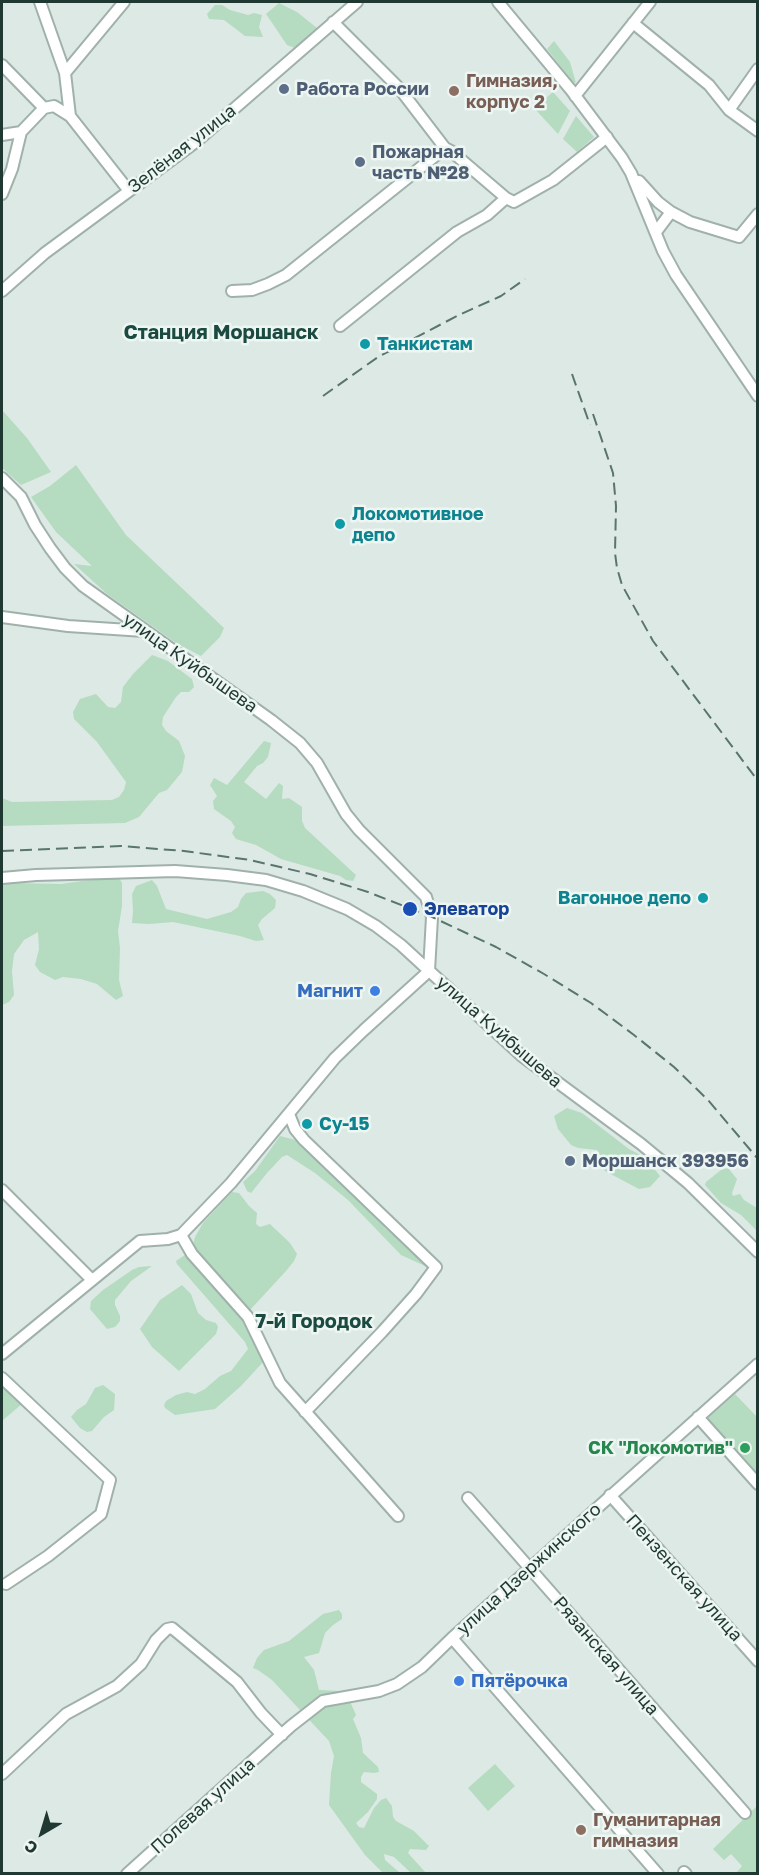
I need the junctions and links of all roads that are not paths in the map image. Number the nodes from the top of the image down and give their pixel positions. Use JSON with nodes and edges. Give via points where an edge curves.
{"nodes":[{"id":1,"x":40,"y":2,"type":"edge"},
{"id":2,"x":123,"y":2,"type":"edge"},
{"id":3,"x":357,"y":2,"type":"edge"},
{"id":4,"x":498,"y":2,"type":"edge"},
{"id":5,"x":650,"y":2,"type":"edge"},
{"id":6,"x":333,"y":21,"type":"junction"},
{"id":7,"x":633,"y":23,"type":"junction"},
{"id":8,"x":2,"y":65,"type":"edge"},
{"id":9,"x":758,"y":69,"type":"edge"},
{"id":10,"x":65,"y":73,"type":"junction"},
{"id":11,"x":575,"y":96,"type":"junction"},
{"id":12,"x":44,"y":108,"type":"junction"},
{"id":13,"x":729,"y":110,"type":"junction"},
{"id":14,"x":70,"y":116,"type":"junction"},
{"id":15,"x":758,"y":131,"type":"edge"},
{"id":16,"x":21,"y":132,"type":"junction"},
{"id":17,"x":2,"y":135,"type":"edge"},
{"id":18,"x":607,"y":137,"type":"junction"},
{"id":19,"x":445,"y":148,"type":"junction"},
{"id":20,"x":631,"y":173,"type":"junction"},
{"id":21,"x":129,"y":191,"type":"junction"},
{"id":22,"x":2,"y":194,"type":"edge"},
{"id":23,"x":510,"y":200,"type":"junction"},
{"id":24,"x":671,"y":212,"type":"junction"},
{"id":25,"x":758,"y":214,"type":"edge"},
{"id":26,"x":656,"y":232,"type":"junction"},
{"id":27,"x":2,"y":291,"type":"edge"},
{"id":28,"x":232,"y":291,"type":"dead end"},
{"id":29,"x":340,"y":326,"type":"dead end"},
{"id":30,"x":758,"y":396,"type":"edge"},
{"id":31,"x":2,"y":478,"type":"edge"},
{"id":32,"x":2,"y":617,"type":"edge"},
{"id":33,"x":147,"y":631,"type":"junction"},
{"id":34,"x":2,"y":878,"type":"edge"},
{"id":35,"x":429,"y":971,"type":"junction"},
{"id":36,"x":289,"y":1114,"type":"junction"},
{"id":37,"x":2,"y":1190,"type":"edge"},
{"id":38,"x":181,"y":1235,"type":"junction"},
{"id":39,"x":758,"y":1252,"type":"edge"},
{"id":40,"x":92,"y":1280,"type":"junction"},
{"id":41,"x":2,"y":1354,"type":"edge"},
{"id":42,"x":758,"y":1364,"type":"edge"},
{"id":43,"x":2,"y":1378,"type":"edge"},
{"id":44,"x":305,"y":1412,"type":"junction"},
{"id":45,"x":698,"y":1417,"type":"junction"},
{"id":46,"x":758,"y":1484,"type":"edge"},
{"id":47,"x":610,"y":1495,"type":"junction"},
{"id":48,"x":468,"y":1498,"type":"dead end"},
{"id":49,"x":398,"y":1516,"type":"dead end"},
{"id":50,"x":529,"y":1568,"type":"junction"},
{"id":51,"x":6,"y":1584,"type":"dead end"},
{"id":52,"x":452,"y":1638,"type":"junction"},
{"id":53,"x":758,"y":1661,"type":"edge"},
{"id":54,"x":280,"y":1736,"type":"junction"},
{"id":55,"x":2,"y":1774,"type":"edge"},
{"id":56,"x":745,"y":1813,"type":"dead end"},
{"id":57,"x":127,"y":1874,"type":"edge"},
{"id":58,"x":658,"y":1874,"type":"edge"}],
"edges":[{"from":1,"to":10,"type":"street"},
{"from":2,"to":10,"type":"street"},
{"from":3,"to":6,"type":"street","name":"Зелёная улица"},
{"from":4,"to":11,"type":"street"},
{"from":5,"to":7,"type":"street"},
{"from":6,"to":19,"type":"street","via":[[399,88]]},
{"from":6,"to":21,"type":"street","name":"Зелёная улица","via":[[197,141]]},
{"from":7,"to":11,"type":"street"},
{"from":7,"to":13,"type":"street","via":[[709,85]]},
{"from":8,"to":12,"type":"street"},
{"from":9,"to":13,"type":"street"},
{"from":10,"to":14,"type":"street"},
{"from":11,"to":18,"type":"street"},
{"from":12,"to":14,"type":"street","via":[[54,106]]},
{"from":12,"to":16,"type":"street"},
{"from":13,"to":15,"type":"street"},
{"from":14,"to":21,"type":"street"},
{"from":16,"to":17,"type":"street"},
{"from":16,"to":22,"type":"street"},
{"from":18,"to":20,"type":"street"},
{"from":18,"to":23,"type":"street","via":[[553,180]]},
{"from":19,"to":23,"type":"street"},
{"from":19,"to":28,"type":"street","via":[[286,274],[268,285]]},
{"from":20,"to":24,"type":"street"},
{"from":20,"to":26,"type":"street"},
{"from":21,"to":27,"type":"street","name":"Зелёная улица","via":[[45,253]]},
{"from":23,"to":29,"type":"street","via":[[458,232]]},
{"from":24,"to":25,"type":"street","via":[[739,237]]},
{"from":24,"to":26,"type":"street"},
{"from":26,"to":30,"type":"street","via":[[676,275]]},
{"from":31,"to":33,"type":"street","name":"улица Куйбышева","via":[[21,497],[65,568],[83,586]]},
{"from":32,"to":33,"type":"street"},
{"from":33,"to":35,"type":"street","name":"улица Куйбышева","via":[[271,720],[300,743],[317,763],[359,830],[426,897],[432,917]]},
{"from":34,"to":35,"type":"street","via":[[175,871],[266,880],[347,909],[376,926]]},
{"from":35,"to":36,"type":"street","via":[[335,1058]]},
{"from":35,"to":39,"type":"street","name":"улица Куйбышева","via":[[522,1056],[688,1182]]},
{"from":36,"to":38,"type":"street"},
{"from":36,"to":44,"type":"street","via":[[304,1140],[436,1267],[417,1294]]},
{"from":37,"to":40,"type":"street"},
{"from":38,"to":40,"type":"street","via":[[140,1241]]},
{"from":38,"to":44,"type":"street","via":[[192,1254],[248,1317],[280,1383]]},
{"from":40,"to":41,"type":"street"},
{"from":42,"to":45,"type":"street","name":"улица Дзержинского"},
{"from":43,"to":51,"type":"street","via":[[110,1480],[101,1514]]},
{"from":44,"to":49,"type":"street"},
{"from":45,"to":46,"type":"street"},
{"from":45,"to":47,"type":"street","name":"улица Дзержинского"},
{"from":47,"to":50,"type":"street","name":"улица Дзержинского"},
{"from":47,"to":53,"type":"street","name":"Пензенская улица"},
{"from":48,"to":50,"type":"street","name":"Рязанская улица"},
{"from":50,"to":52,"type":"street","name":"улица Дзержинского"},
{"from":50,"to":56,"type":"street","name":"Рязанская улица"},
{"from":52,"to":54,"type":"street","name":"Полевая улица","via":[[397,1684],[323,1701]]},
{"from":52,"to":58,"type":"street","name":"улица Дзержинского"},
{"from":54,"to":55,"type":"street","via":[[237,1682],[172,1628],[156,1640],[141,1664],[117,1686],[66,1714]]},
{"from":54,"to":57,"type":"street","name":"Полевая улица"}]}
